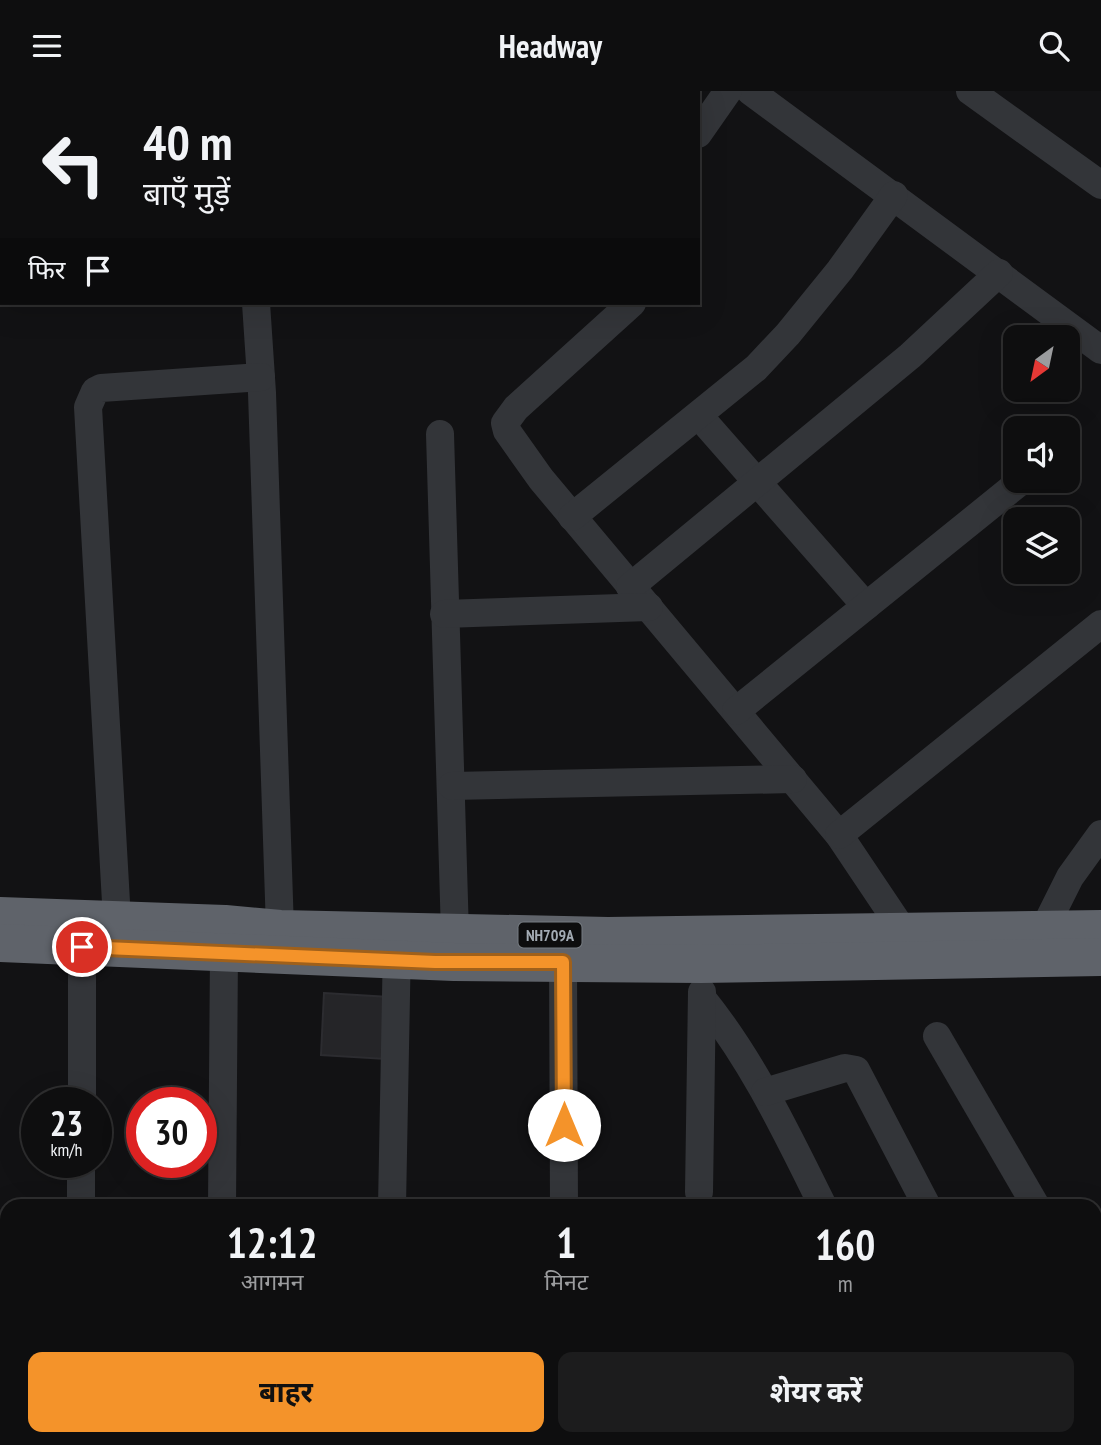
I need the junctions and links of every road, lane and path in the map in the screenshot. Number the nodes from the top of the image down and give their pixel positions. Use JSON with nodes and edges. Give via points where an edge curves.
{"nodes":[{"id":1,"x":728,"y":91,"type":"edge"},
{"id":2,"x":750,"y":91,"type":"edge"},
{"id":3,"x":970,"y":91,"type":"edge"},
{"id":4,"x":700,"y":131,"type":"edge"},
{"id":5,"x":1101,"y":185,"type":"edge"},
{"id":6,"x":894,"y":195,"type":"junction"},
{"id":7,"x":999,"y":273,"type":"junction"},
{"id":8,"x":256,"y":305,"type":"edge"},
{"id":9,"x":630,"y":305,"type":"edge"},
{"id":10,"x":1101,"y":350,"type":"edge"},
{"id":11,"x":261,"y":377,"type":"junction"},
{"id":12,"x":699,"y":416,"type":"junction"},
{"id":13,"x":440,"y":434,"type":"dead end"},
{"id":14,"x":756,"y":482,"type":"junction"},
{"id":15,"x":1006,"y":493,"type":"edge"},
{"id":16,"x":572,"y":517,"type":"junction"},
{"id":17,"x":639,"y":597,"type":"junction"},
{"id":18,"x":866,"y":606,"type":"junction"},
{"id":19,"x":444,"y":614,"type":"junction"},
{"id":20,"x":1101,"y":624,"type":"edge"},
{"id":21,"x":736,"y":711,"type":"junction"},
{"id":22,"x":793,"y":779,"type":"junction"},
{"id":23,"x":452,"y":786,"type":"junction"},
{"id":24,"x":1101,"y":834,"type":"edge"},
{"id":25,"x":839,"y":835,"type":"junction"},
{"id":26,"x":0,"y":915,"type":"edge"},
{"id":27,"x":117,"y":920,"type":"junction"},
{"id":28,"x":280,"y":929,"type":"junction"},
{"id":29,"x":1101,"y":929,"type":"edge"},
{"id":30,"x":1043,"y":931,"type":"junction"},
{"id":31,"x":904,"y":932,"type":"junction"},
{"id":32,"x":455,"y":934,"type":"junction"},
{"id":33,"x":0,"y":943,"type":"edge"},
{"id":34,"x":397,"y":946,"type":"junction"},
{"id":35,"x":82,"y":947,"type":"junction"},
{"id":36,"x":224,"y":952,"type":"junction"},
{"id":37,"x":1101,"y":957,"type":"edge"},
{"id":38,"x":563,"y":962,"type":"junction"},
{"id":39,"x":701,"y":981,"type":"junction"},
{"id":40,"x":937,"y":1036,"type":"dead end"},
{"id":41,"x":82,"y":1087,"type":"edge"},
{"id":42,"x":765,"y":1092,"type":"junction"},
{"id":43,"x":81,"y":1178,"type":"edge"},
{"id":44,"x":699,"y":1192,"type":"dead end"},
{"id":45,"x":81,"y":1199,"type":"edge"},
{"id":46,"x":222,"y":1199,"type":"edge"},
{"id":47,"x":393,"y":1199,"type":"edge"},
{"id":48,"x":564,"y":1199,"type":"edge"},
{"id":49,"x":819,"y":1199,"type":"edge"},
{"id":50,"x":923,"y":1199,"type":"edge"},
{"id":51,"x":1027,"y":1199,"type":"edge"}],
"edges":[{"from":1,"to":4,"type":"street"},
{"from":2,"to":6,"type":"street"},
{"from":3,"to":5,"type":"street"},
{"from":6,"to":7,"type":"street"},
{"from":6,"to":12,"type":"street","via":[[788,334]]},
{"from":7,"to":10,"type":"street"},
{"from":7,"to":14,"type":"street","via":[[910,356]]},
{"from":8,"to":11,"type":"street"},
{"from":9,"to":16,"type":"street","via":[[528,396],[505,423],[510,438]]},
{"from":11,"to":27,"type":"street","via":[[101,388],[88,407]]},
{"from":11,"to":28,"type":"street"},
{"from":12,"to":14,"type":"street"},
{"from":12,"to":16,"type":"street"},
{"from":13,"to":19,"type":"street"},
{"from":14,"to":17,"type":"street"},
{"from":14,"to":18,"type":"street"},
{"from":15,"to":18,"type":"street"},
{"from":16,"to":17,"type":"street"},
{"from":17,"to":19,"type":"street"},
{"from":17,"to":21,"type":"street"},
{"from":18,"to":21,"type":"street"},
{"from":19,"to":23,"type":"street"},
{"from":20,"to":25,"type":"street"},
{"from":21,"to":22,"type":"street"},
{"from":22,"to":23,"type":"street"},
{"from":22,"to":25,"type":"street"},
{"from":23,"to":32,"type":"street"},
{"from":24,"to":30,"type":"street","via":[[1070,877]]},
{"from":25,"to":31,"type":"street"},
{"from":26,"to":27,"type":"highway","number":"NH709A"},
{"from":27,"to":28,"type":"highway","number":"NH709A"},
{"from":28,"to":34,"type":"highway","number":"NH709A"},
{"from":29,"to":30,"type":"highway","number":"NH709A"},
{"from":30,"to":31,"type":"highway","number":"NH709A"},
{"from":31,"to":32,"type":"highway","number":"NH709A"},
{"from":32,"to":34,"type":"highway","number":"NH709A"},
{"from":33,"to":35,"type":"highway","number":"NH709A"},
{"from":34,"to":36,"type":"highway","number":"NH709A"},
{"from":34,"to":38,"type":"highway","number":"NH709A"},
{"from":34,"to":47,"type":"street"},
{"from":35,"to":36,"type":"highway","number":"NH709A"},
{"from":35,"to":41,"type":"street"},
{"from":36,"to":46,"type":"street"},
{"from":37,"to":39,"type":"highway","number":"NH709A"},
{"from":38,"to":39,"type":"highway","number":"NH709A"},
{"from":38,"to":48,"type":"street"},
{"from":39,"to":42,"type":"street"},
{"from":39,"to":44,"type":"street"},
{"from":40,"to":51,"type":"street"},
{"from":42,"to":49,"type":"street"},
{"from":42,"to":50,"type":"street","via":[[845,1067],[856,1070]]},
{"from":43,"to":45,"type":"street"}]}
